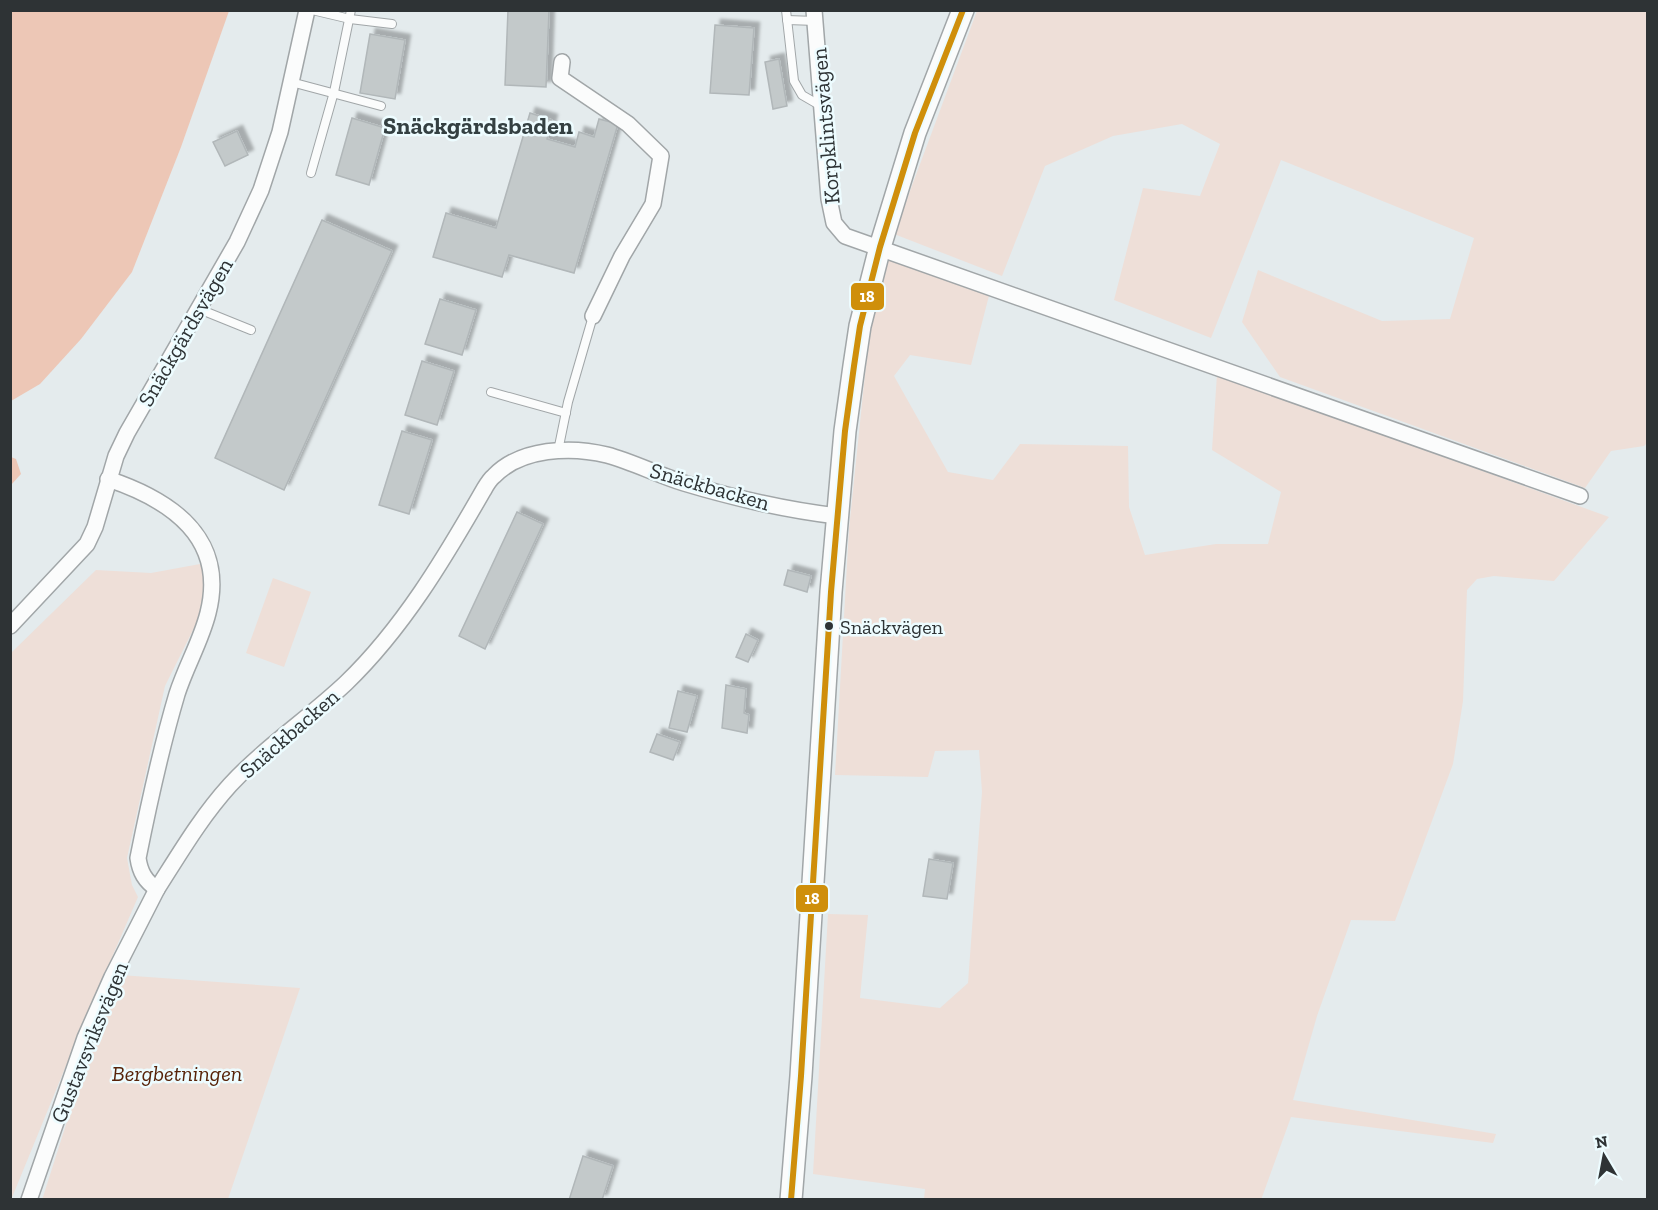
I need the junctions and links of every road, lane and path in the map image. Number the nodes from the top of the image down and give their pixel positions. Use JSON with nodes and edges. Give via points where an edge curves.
{"nodes":[{"id":1,"x":307,"y":10,"type":"edge"},
{"id":2,"x":312,"y":10,"type":"edge"},
{"id":3,"x":786,"y":10,"type":"edge"},
{"id":4,"x":963,"y":10,"type":"edge"},
{"id":5,"x":351,"y":14,"type":"edge"},
{"id":6,"x":815,"y":16,"type":"edge"},
{"id":7,"x":787,"y":20,"type":"junction"},
{"id":8,"x":392,"y":24,"type":"dead end"},
{"id":9,"x":562,"y":62,"type":"dead end"},
{"id":10,"x":291,"y":82,"type":"junction"},
{"id":11,"x":334,"y":92,"type":"junction"},
{"id":12,"x":381,"y":106,"type":"dead end"},
{"id":13,"x":823,"y":107,"type":"junction"},
{"id":14,"x":311,"y":173,"type":"dead end"},
{"id":15,"x":880,"y":247,"type":"junction"},
{"id":16,"x":199,"y":309,"type":"junction"},
{"id":17,"x":593,"y":316,"type":"joint"},
{"id":18,"x":251,"y":330,"type":"dead end"},
{"id":19,"x":491,"y":392,"type":"dead end"},
{"id":20,"x":566,"y":413,"type":"junction"},
{"id":21,"x":558,"y":451,"type":"junction"},
{"id":22,"x":108,"y":479,"type":"junction"},
{"id":23,"x":1580,"y":496,"type":"dead end"},
{"id":24,"x":837,"y":516,"type":"junction"},
{"id":25,"x":10,"y":626,"type":"edge"},
{"id":26,"x":157,"y":889,"type":"junction"},
{"id":27,"x":29,"y":1200,"type":"edge"},
{"id":28,"x":791,"y":1200,"type":"edge"}],
"edges":[{"from":1,"to":10,"type":"street","name":"Snäckgärdsvägen"},
{"from":2,"to":5,"type":"lane"},
{"from":3,"to":7,"type":"lane"},
{"from":4,"to":15,"type":"main road","via":[[915,133]]},
{"from":5,"to":8,"type":"lane"},
{"from":5,"to":11,"type":"lane"},
{"from":6,"to":7,"type":"lane"},
{"from":6,"to":13,"type":"street","name":"Korpklintsvägen"},
{"from":7,"to":13,"type":"lane","via":[[794,81],[802,95]]},
{"from":9,"to":17,"type":"street","via":[[560,78],[628,124],[661,156],[653,204]]},
{"from":10,"to":11,"type":"lane"},
{"from":10,"to":16,"type":"street","name":"Snäckgärdsvägen","via":[[261,190]]},
{"from":11,"to":12,"type":"lane"},
{"from":11,"to":14,"type":"lane"},
{"from":13,"to":15,"type":"street","name":"Korpklintsvägen","via":[[834,223],[845,236]]},
{"from":15,"to":23,"type":"street","name":"Korpklintsvägen"},
{"from":15,"to":24,"type":"main road","via":[[860,326],[844,431]]},
{"from":16,"to":18,"type":"lane"},
{"from":16,"to":22,"type":"street","name":"Snäckgärdsvägen","via":[[127,433]]},
{"from":17,"to":20,"type":"lane"},
{"from":19,"to":20,"type":"lane"},
{"from":20,"to":21,"type":"lane"},
{"from":21,"to":24,"type":"street","name":"Snäckbacken","via":[[606,455],[683,483]]},
{"from":21,"to":26,"type":"street","name":"Snäckbacken","via":[[522,458],[494,476],[394,630],[347,682],[232,783],[203,815]]},
{"from":22,"to":25,"type":"street","name":"Snäckgärdsvägen","via":[[87,544]]},
{"from":22,"to":26,"type":"street","via":[[149,496],[189,524],[209,561],[208,612],[178,690],[138,858],[142,875]]},
{"from":24,"to":28,"type":"main road"},
{"from":26,"to":27,"type":"street","name":"Gustavsviksvägen","via":[[85,1038]]}]}
